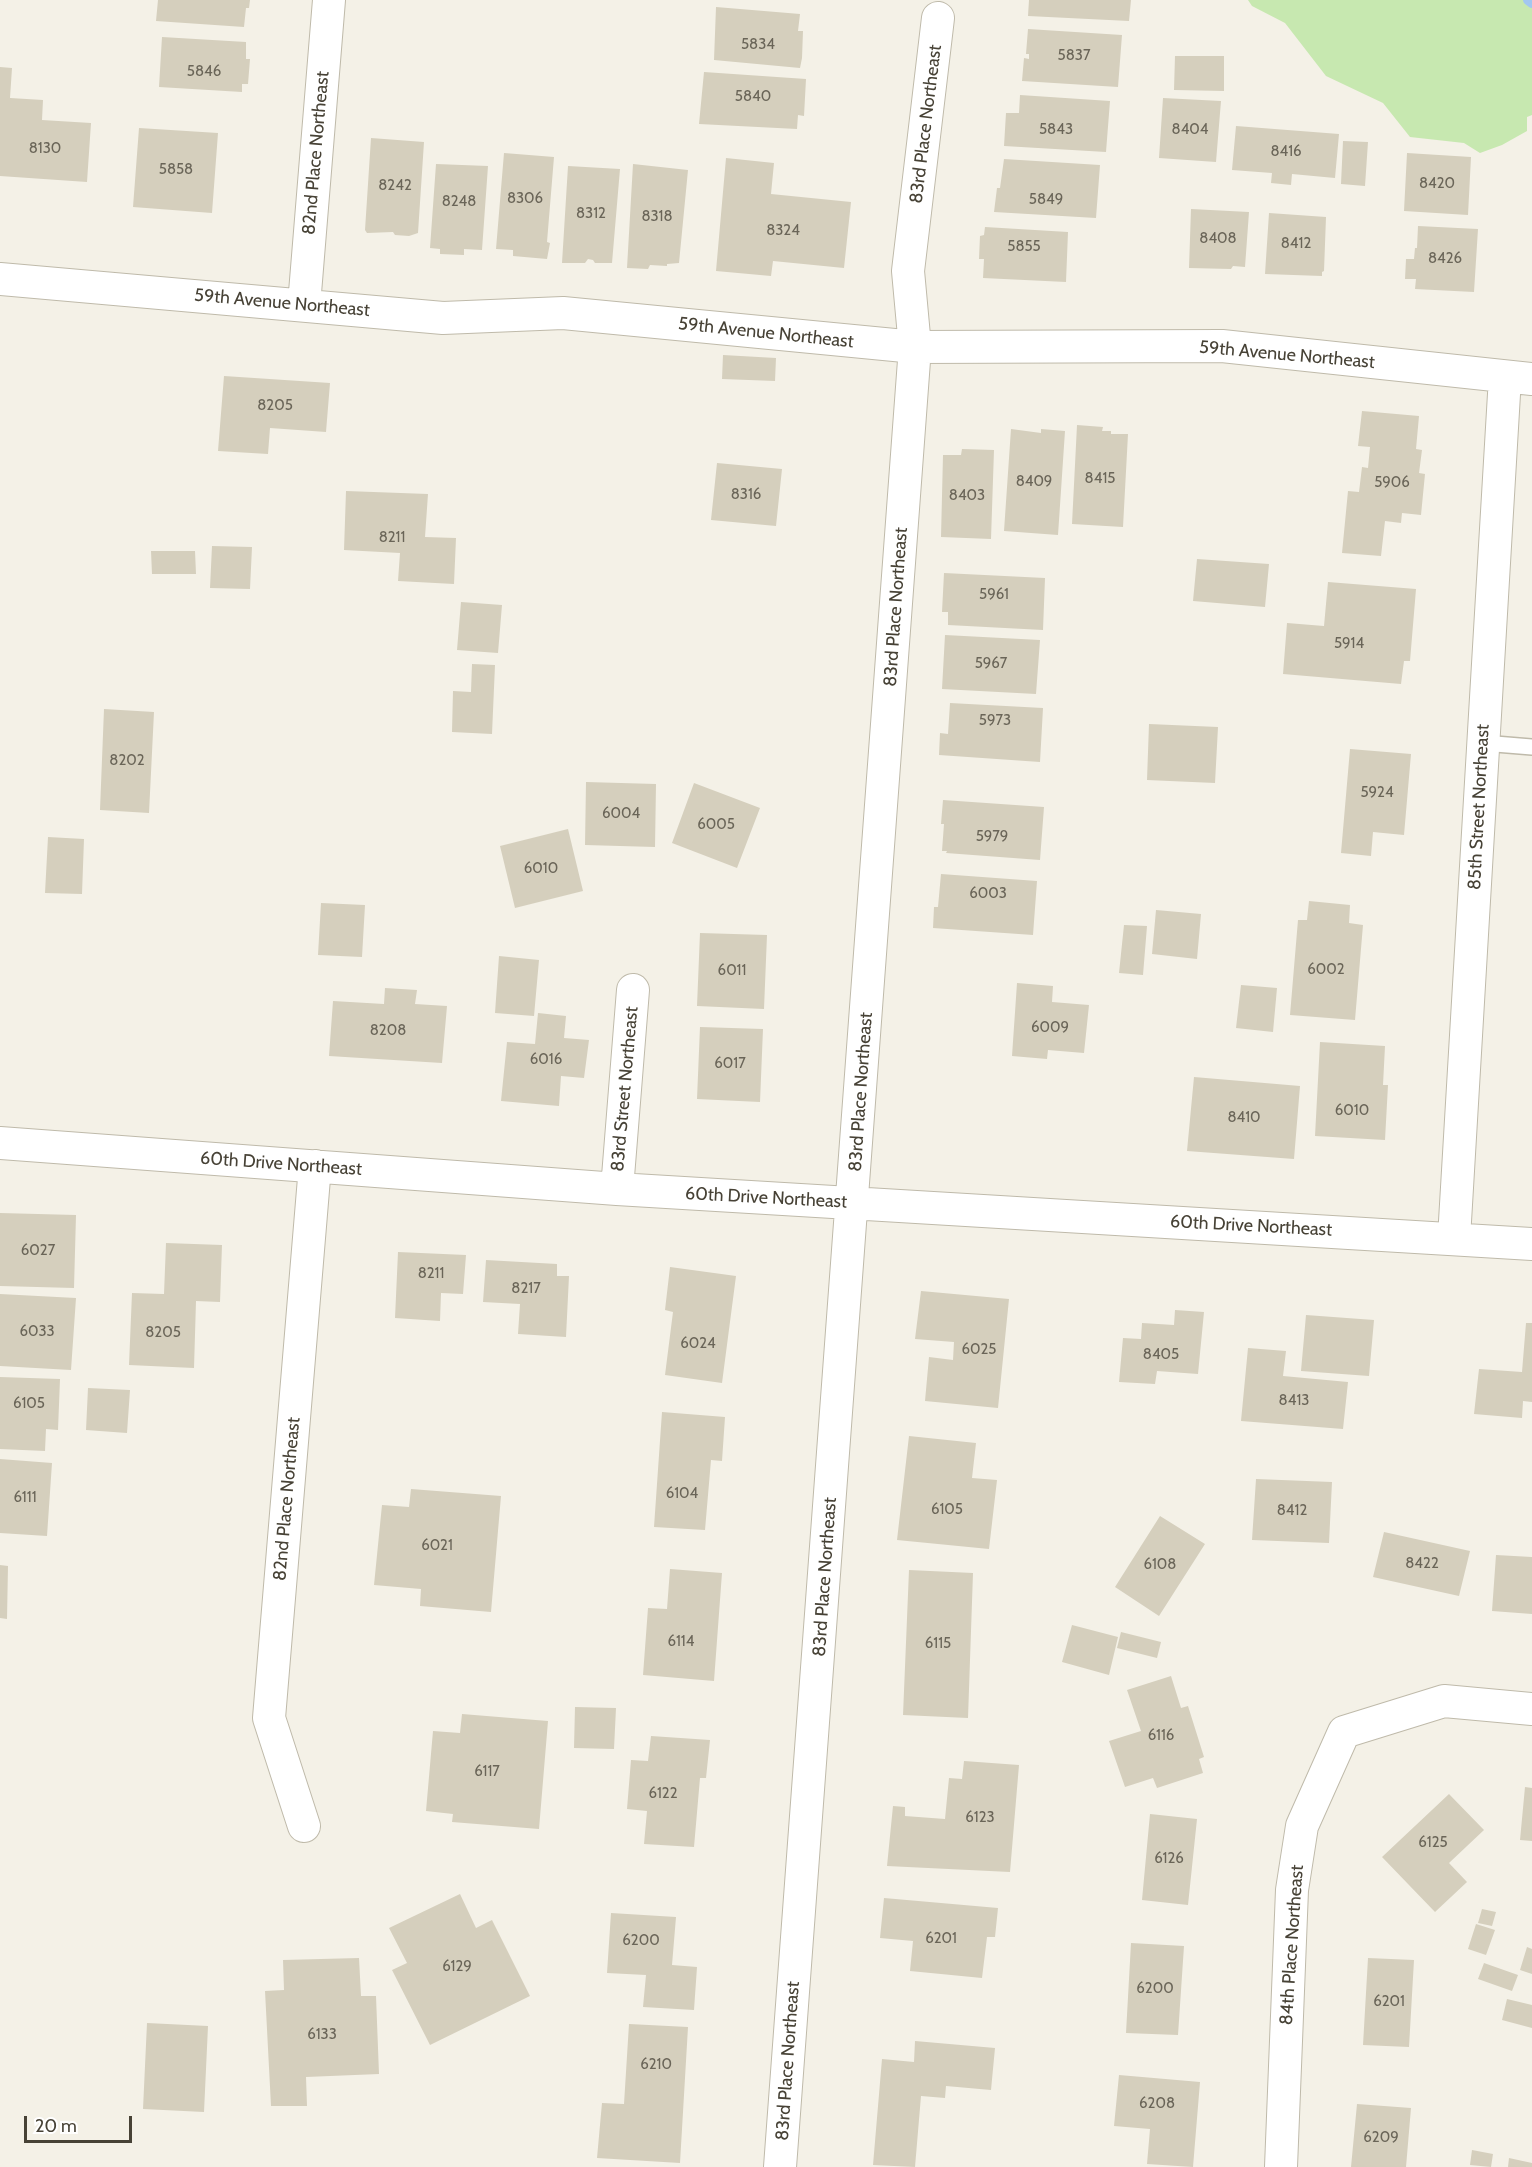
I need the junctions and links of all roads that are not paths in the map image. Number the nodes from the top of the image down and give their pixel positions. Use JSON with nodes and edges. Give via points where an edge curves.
{"nodes":[{"id":1,"x":329,"y":0,"type":"edge"},
{"id":2,"x":938,"y":18,"type":"dead end"},
{"id":3,"x":0,"y":279,"type":"edge"},
{"id":4,"x":304,"y":305,"type":"junction"},
{"id":5,"x":915,"y":348,"type":"junction"},
{"id":6,"x":1518,"y":378,"type":"edge"},
{"id":7,"x":1483,"y":743,"type":"junction"},
{"id":8,"x":1532,"y":747,"type":"edge"},
{"id":9,"x":633,"y":990,"type":"dead end"},
{"id":10,"x":0,"y":1143,"type":"edge"},
{"id":11,"x":315,"y":1166,"type":"junction"},
{"id":12,"x":617,"y":1189,"type":"junction"},
{"id":13,"x":853,"y":1203,"type":"junction"},
{"id":14,"x":1454,"y":1238,"type":"junction"},
{"id":15,"x":1532,"y":1244,"type":"edge"},
{"id":16,"x":1532,"y":1709,"type":"edge"},
{"id":17,"x":304,"y":1826,"type":"dead end"},
{"id":18,"x":780,"y":2167,"type":"edge"},
{"id":19,"x":1281,"y":2167,"type":"edge"}],
"edges":[{"from":1,"to":4,"type":"street","name":"82nd Place Northeast"},
{"from":2,"to":5,"type":"street","name":"83rd Place Northeast","via":[[908,272]]},
{"from":3,"to":4,"type":"street","name":"59th Avenue Northeast"},
{"from":4,"to":5,"type":"street","name":"59th Avenue Northeast","via":[[443,318],[563,313]]},
{"from":5,"to":6,"type":"street","name":"59th Avenue Northeast","via":[[1222,346]]},
{"from":5,"to":13,"type":"street","name":"83rd Place Northeast"},
{"from":6,"to":7,"type":"street","name":"85th Street Northeast"},
{"from":7,"to":8,"type":"lane"},
{"from":7,"to":14,"type":"street","name":"85th Street Northeast"},
{"from":9,"to":12,"type":"street","name":"83rd Street Northeast"},
{"from":10,"to":11,"type":"street","name":"60th Drive Northeast"},
{"from":11,"to":12,"type":"street","name":"60th Drive Northeast"},
{"from":11,"to":17,"type":"street","name":"82nd Place Northeast","via":[[269,1718]]},
{"from":12,"to":13,"type":"street","name":"60th Drive Northeast"},
{"from":13,"to":14,"type":"street","name":"60th Drive Northeast"},
{"from":13,"to":18,"type":"street","name":"83rd Place Northeast"},
{"from":14,"to":15,"type":"street","name":"60th Drive Northeast"},
{"from":16,"to":19,"type":"street","name":"84th Place Northeast","via":[[1444,1701],[1344,1732],[1302,1826],[1292,1890]]}]}
